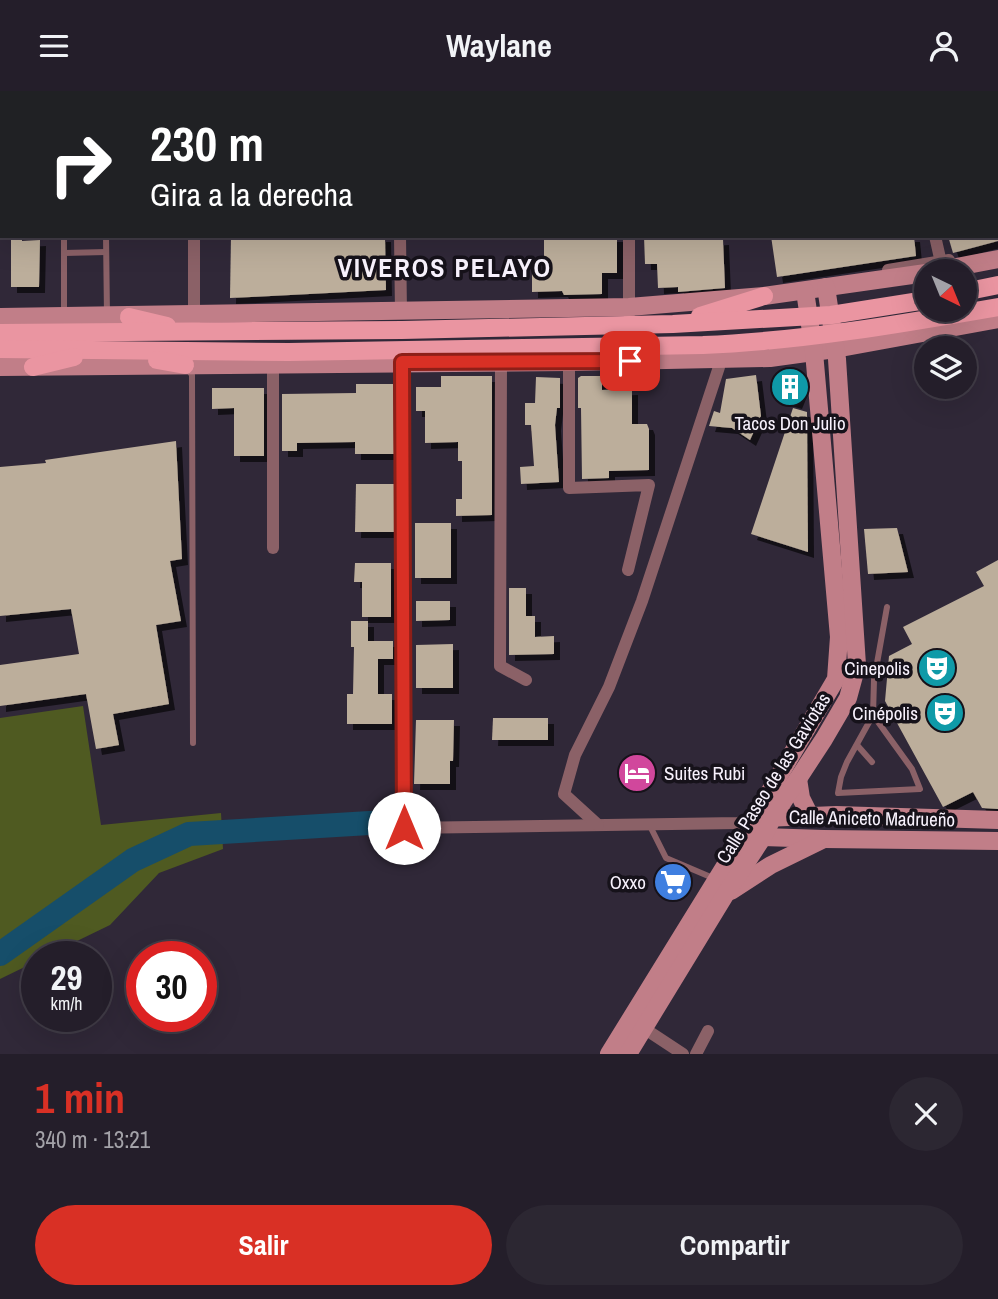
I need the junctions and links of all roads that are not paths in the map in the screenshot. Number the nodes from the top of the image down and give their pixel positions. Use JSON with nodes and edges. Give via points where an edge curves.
{"nodes":[{"id":1,"x":64,"y":238,"type":"edge"},
{"id":2,"x":106,"y":238,"type":"edge"},
{"id":3,"x":194,"y":238,"type":"edge"},
{"id":4,"x":400,"y":238,"type":"edge"},
{"id":5,"x":629,"y":238,"type":"edge"},
{"id":6,"x":934,"y":238,"type":"edge"},
{"id":7,"x":998,"y":251,"type":"edge"},
{"id":8,"x":106,"y":252,"type":"junction"},
{"id":9,"x":64,"y":253,"type":"junction"},
{"id":10,"x":938,"y":259,"type":"edge"},
{"id":11,"x":971,"y":259,"type":"edge"},
{"id":12,"x":998,"y":259,"type":"edge"},
{"id":13,"x":977,"y":262,"type":"edge"},
{"id":14,"x":914,"y":271,"type":"edge"},
{"id":15,"x":914,"y":275,"type":"edge"},
{"id":16,"x":998,"y":285,"type":"edge"},
{"id":17,"x":826,"y":287,"type":"junction"},
{"id":18,"x":977,"y":289,"type":"edge"},
{"id":19,"x":805,"y":291,"type":"junction"},
{"id":20,"x":764,"y":296,"type":"junction"},
{"id":21,"x":914,"y":304,"type":"edge"},
{"id":22,"x":998,"y":307,"type":"edge"},
{"id":23,"x":401,"y":309,"type":"junction"},
{"id":24,"x":0,"y":310,"type":"edge"},
{"id":25,"x":629,"y":311,"type":"junction"},
{"id":26,"x":107,"y":312,"type":"junction"},
{"id":27,"x":64,"y":313,"type":"junction"},
{"id":28,"x":0,"y":317,"type":"edge"},
{"id":29,"x":808,"y":317,"type":"junction"},
{"id":30,"x":194,"y":318,"type":"junction"},
{"id":31,"x":998,"y":319,"type":"edge"},
{"id":32,"x":673,"y":324,"type":"junction"},
{"id":33,"x":833,"y":332,"type":"junction"},
{"id":34,"x":0,"y":333,"type":"edge"},
{"id":35,"x":813,"y":344,"type":"junction"},
{"id":36,"x":0,"y":349,"type":"edge"},
{"id":37,"x":95,"y":352,"type":"junction"},
{"id":38,"x":119,"y":352,"type":"junction"},
{"id":39,"x":719,"y":360,"type":"junction"},
{"id":40,"x":402,"y":362,"type":"junction"},
{"id":41,"x":501,"y":362,"type":"junction"},
{"id":42,"x":569,"y":362,"type":"junction"},
{"id":43,"x":184,"y":365,"type":"junction"},
{"id":44,"x":273,"y":366,"type":"junction"},
{"id":45,"x":0,"y":367,"type":"edge"},
{"id":46,"x":33,"y":367,"type":"junction"},
{"id":47,"x":274,"y":548,"type":"dead end"},
{"id":48,"x":628,"y":570,"type":"dead end"},
{"id":49,"x":887,"y":607,"type":"dead end"},
{"id":50,"x":526,"y":680,"type":"dead end"},
{"id":51,"x":873,"y":715,"type":"junction"},
{"id":52,"x":193,"y":743,"type":"dead end"},
{"id":53,"x":857,"y":745,"type":"junction"},
{"id":54,"x":872,"y":762,"type":"dead end"},
{"id":55,"x":798,"y":779,"type":"junction"},
{"id":56,"x":838,"y":793,"type":"junction"},
{"id":57,"x":836,"y":815,"type":"junction"},
{"id":58,"x":810,"y":816,"type":"junction"},
{"id":59,"x":773,"y":817,"type":"junction"},
{"id":60,"x":998,"y":820,"type":"edge"},
{"id":61,"x":649,"y":824,"type":"junction"},
{"id":62,"x":598,"y":825,"type":"junction"},
{"id":63,"x":750,"y":828,"type":"junction"},
{"id":64,"x":824,"y":839,"type":"junction"},
{"id":65,"x":998,"y":841,"type":"edge"},
{"id":66,"x":721,"y":888,"type":"junction"},
{"id":67,"x":637,"y":1024,"type":"junction"},
{"id":68,"x":708,"y":1031,"type":"dead end"},
{"id":69,"x":609,"y":1054,"type":"edge"},
{"id":70,"x":628,"y":1054,"type":"edge"},
{"id":71,"x":683,"y":1054,"type":"edge"},
{"id":72,"x":696,"y":1054,"type":"edge"}],
"edges":[{"from":1,"to":9,"type":"lane"},
{"from":2,"to":8,"type":"lane"},
{"from":3,"to":30,"type":"street"},
{"from":4,"to":23,"type":"street"},
{"from":5,"to":25,"type":"street"},
{"from":6,"to":10,"type":"street"},
{"from":7,"to":11,"type":"street"},
{"from":8,"to":9,"type":"lane"},
{"from":8,"to":26,"type":"lane"},
{"from":9,"to":27,"type":"lane"},
{"from":12,"to":13,"type":"main road"},
{"from":14,"to":25,"type":"street"},
{"from":15,"to":17,"type":"main road"},
{"from":16,"to":18,"type":"main road"},
{"from":17,"to":19,"type":"main road"},
{"from":17,"to":33,"type":"main road","name":"Calle Paseo de las Gaviotas"},
{"from":19,"to":20,"type":"main road"},
{"from":19,"to":29,"type":"main road","name":"Calle Paseo de las Gaviotas"},
{"from":20,"to":25,"type":"main road"},
{"from":20,"to":32,"type":"main road"},
{"from":21,"to":33,"type":"main road"},
{"from":22,"to":33,"type":"main road"},
{"from":23,"to":25,"type":"main road"},
{"from":23,"to":30,"type":"main road"},
{"from":24,"to":27,"type":"street"},
{"from":25,"to":30,"type":"main road"},
{"from":25,"to":32,"type":"main road"},
{"from":26,"to":27,"type":"main road"},
{"from":26,"to":30,"type":"street"},
{"from":26,"to":30,"type":"main road"},
{"from":27,"to":28,"type":"main road"},
{"from":29,"to":32,"type":"main road"},
{"from":29,"to":33,"type":"main road"},
{"from":29,"to":35,"type":"main road","name":"Calle Paseo de las Gaviotas"},
{"from":30,"to":34,"type":"main road"},
{"from":31,"to":33,"type":"main road"},
{"from":33,"to":35,"type":"main road"},
{"from":33,"to":55,"type":"main road","name":"Calle Paseo de las Gaviotas","via":[[857,665],[848,698]]},
{"from":35,"to":38,"type":"main road"},
{"from":35,"to":39,"type":"main road","via":[[770,358]]},
{"from":35,"to":63,"type":"main road","name":"Calle Paseo de las Gaviotas","via":[[839,637],[836,679]]},
{"from":36,"to":37,"type":"main road"},
{"from":37,"to":38,"type":"main road"},
{"from":37,"to":46,"type":"main road"},
{"from":38,"to":43,"type":"main road"},
{"from":39,"to":42,"type":"main road"},
{"from":39,"to":62,"type":"street","via":[[642,601],[575,755],[564,794]]},
{"from":40,"to":41,"type":"main road"},
{"from":40,"to":44,"type":"main road"},
{"from":40,"to":62,"type":"street","via":[[404,828]]},
{"from":41,"to":42,"type":"main road"},
{"from":41,"to":50,"type":"street","via":[[500,666]]},
{"from":42,"to":48,"type":"street","via":[[569,488],[649,485]]},
{"from":43,"to":44,"type":"main road"},
{"from":43,"to":46,"type":"main road"},
{"from":43,"to":52,"type":"lane","via":[[192,375]]},
{"from":44,"to":47,"type":"street"},
{"from":45,"to":46,"type":"main road"},
{"from":49,"to":51,"type":"lane","via":[[874,680]]},
{"from":51,"to":53,"type":"lane"},
{"from":51,"to":56,"type":"lane","via":[[912,769],[920,789]]},
{"from":53,"to":54,"type":"lane"},
{"from":53,"to":56,"type":"lane"},
{"from":55,"to":58,"type":"main road"},
{"from":55,"to":59,"type":"main road","name":"Calle Paseo de las Gaviotas"},
{"from":56,"to":57,"type":"lane"},
{"from":57,"to":58,"type":"main road","name":"Calle Aniceto Madrueño"},
{"from":57,"to":60,"type":"main road","name":"Calle Aniceto Madrueño"},
{"from":58,"to":59,"type":"main road","name":"Calle Aniceto Madrueño"},
{"from":59,"to":63,"type":"main road","name":"Calle Aniceto Madrueño"},
{"from":61,"to":62,"type":"street"},
{"from":61,"to":63,"type":"street"},
{"from":61,"to":66,"type":"lane","via":[[666,858]]},
{"from":63,"to":64,"type":"main road","name":"Calle Aniceto Madrueño"},
{"from":63,"to":66,"type":"main road","name":"Calle Paseo de las Gaviotas"},
{"from":64,"to":65,"type":"main road","name":"Calle Aniceto Madrueño"},
{"from":64,"to":66,"type":"main road"},
{"from":66,"to":67,"type":"main road","name":"Calle Paseo de las Gaviotas"},
{"from":67,"to":69,"type":"main road","name":"Calle Paseo de las Gaviotas"},
{"from":67,"to":70,"type":"main road","name":"Calle Paseo de las Gaviotas"},
{"from":67,"to":71,"type":"street"},
{"from":68,"to":72,"type":"street"}]}
